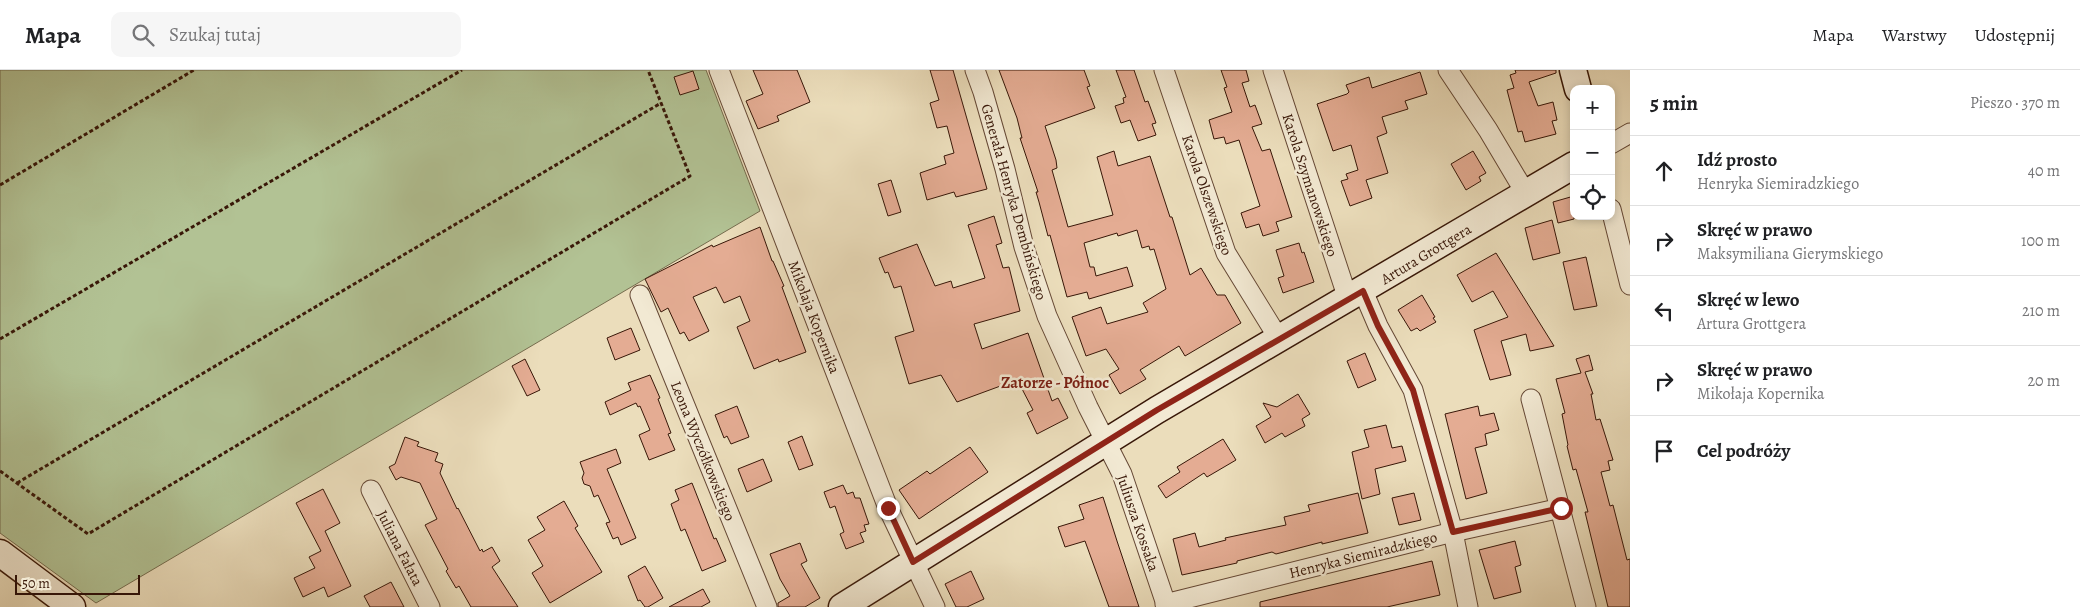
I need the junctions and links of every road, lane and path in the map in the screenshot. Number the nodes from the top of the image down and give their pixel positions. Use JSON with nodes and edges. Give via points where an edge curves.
{"nodes":[{"id":1,"x":194,"y":70,"type":"edge"},
{"id":2,"x":462,"y":70,"type":"edge"},
{"id":3,"x":648,"y":70,"type":"edge"},
{"id":4,"x":719,"y":70,"type":"edge"},
{"id":5,"x":975,"y":70,"type":"edge"},
{"id":6,"x":1164,"y":70,"type":"edge"},
{"id":7,"x":1273,"y":70,"type":"edge"},
{"id":8,"x":1573,"y":70,"type":"edge"},
{"id":9,"x":1453,"y":73,"type":"edge"},
{"id":10,"x":1577,"y":85,"type":"edge"},
{"id":11,"x":661,"y":103,"type":"junction"},
{"id":12,"x":1630,"y":133,"type":"edge"},
{"id":13,"x":1615,"y":142,"type":"edge"},
{"id":14,"x":1570,"y":168,"type":"edge"},
{"id":15,"x":0,"y":184,"type":"edge"},
{"id":16,"x":1526,"y":194,"type":"junction"},
{"id":17,"x":1614,"y":220,"type":"edge"},
{"id":18,"x":1630,"y":284,"type":"edge"},
{"id":19,"x":1356,"y":295,"type":"junction"},
{"id":20,"x":640,"y":296,"type":"dead end"},
{"id":21,"x":0,"y":338,"type":"edge"},
{"id":22,"x":1279,"y":339,"type":"junction"},
{"id":23,"x":1531,"y":399,"type":"dead end"},
{"id":24,"x":1106,"y":441,"type":"junction"},
{"id":25,"x":0,"y":471,"type":"edge"},
{"id":26,"x":17,"y":483,"type":"junction"},
{"id":27,"x":371,"y":490,"type":"dead end"},
{"id":28,"x":1561,"y":508,"type":"junction"},
{"id":29,"x":1453,"y":532,"type":"junction"},
{"id":30,"x":0,"y":553,"type":"edge"},
{"id":31,"x":913,"y":562,"type":"junction"},
{"id":32,"x":1166,"y":605,"type":"edge"},
{"id":33,"x":72,"y":607,"type":"edge"},
{"id":34,"x":430,"y":607,"type":"edge"},
{"id":35,"x":767,"y":607,"type":"edge"},
{"id":36,"x":842,"y":607,"type":"edge"},
{"id":37,"x":935,"y":607,"type":"edge"},
{"id":38,"x":1468,"y":607,"type":"edge"},
{"id":39,"x":1586,"y":607,"type":"edge"}],
"edges":[{"from":1,"to":15,"type":"path"},
{"from":2,"to":21,"type":"path"},
{"from":3,"to":11,"type":"path"},
{"from":4,"to":31,"type":"street","name":"Mikołaja Kopernika","via":[[888,508]]},
{"from":5,"to":24,"type":"street","name":"Generała Henryka Dembińskiego","via":[[1046,316]]},
{"from":6,"to":22,"type":"street","name":"Karola Olszewskiego","via":[[1226,253]]},
{"from":7,"to":19,"type":"street","name":"Karola Szymanowskiego"},
{"from":8,"to":10,"type":"street"},
{"from":9,"to":16,"type":"street"},
{"from":11,"to":26,"type":"path"},
{"from":11,"to":26,"type":"path","via":[[690,176],[88,534]]},
{"from":12,"to":13,"type":"street"},
{"from":14,"to":16,"type":"street","name":"Artura Grottgera"},
{"from":16,"to":19,"type":"street","name":"Artura Grottgera"},
{"from":17,"to":18,"type":"street"},
{"from":19,"to":22,"type":"street","name":"Artura Grottgera"},
{"from":19,"to":29,"type":"street","name":"Karola Szymanowskiego","via":[[1378,326],[1413,390]]},
{"from":20,"to":35,"type":"street","name":"Leona Wyczółkowskiego"},
{"from":22,"to":24,"type":"street","name":"Artura Grottgera"},
{"from":23,"to":28,"type":"street"},
{"from":24,"to":31,"type":"street","name":"Artura Grottgera"},
{"from":24,"to":32,"type":"street","name":"Juliusza Kossaka","via":[[1122,474]]},
{"from":25,"to":26,"type":"path"},
{"from":27,"to":34,"type":"street","name":"Juliana Fałata"},
{"from":28,"to":29,"type":"street","name":"Henryka Siemiradzkiego"},
{"from":28,"to":39,"type":"street"},
{"from":29,"to":32,"type":"street","name":"Henryka Siemiradzkiego"},
{"from":29,"to":38,"type":"street","name":"Karola Szymanowskiego"},
{"from":30,"to":33,"type":"street"},
{"from":31,"to":36,"type":"street","name":"Artura Grottgera"},
{"from":31,"to":37,"type":"street","name":"Mikołaja Kopernika"}]}
